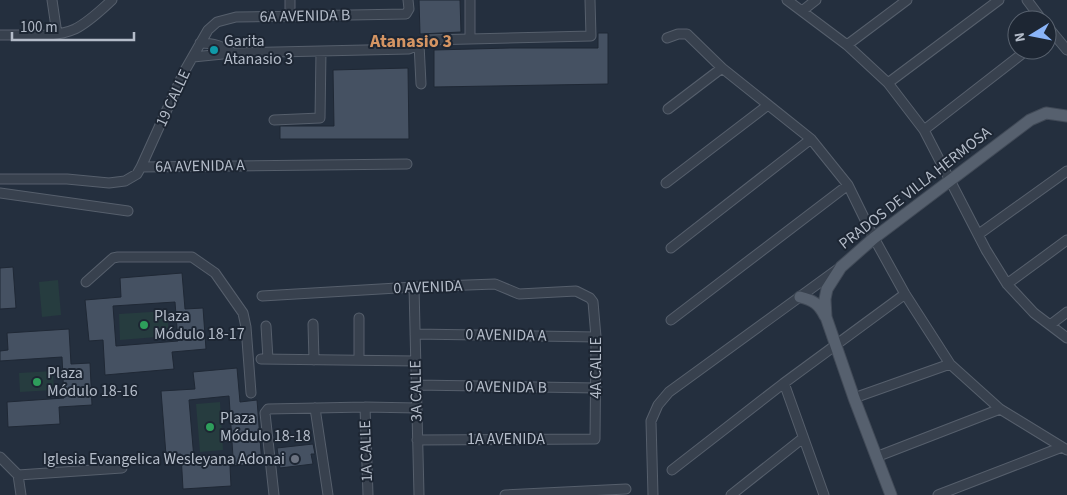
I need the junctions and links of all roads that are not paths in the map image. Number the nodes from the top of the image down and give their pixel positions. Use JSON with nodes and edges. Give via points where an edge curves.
{"nodes":[{"id":1,"x":52,"y":0,"type":"edge"},
{"id":2,"x":112,"y":0,"type":"edge"},
{"id":3,"x":290,"y":0,"type":"edge"},
{"id":4,"x":408,"y":0,"type":"edge"},
{"id":5,"x":470,"y":0,"type":"edge"},
{"id":6,"x":590,"y":0,"type":"edge"},
{"id":7,"x":787,"y":0,"type":"edge"},
{"id":8,"x":816,"y":0,"type":"edge"},
{"id":9,"x":907,"y":0,"type":"edge"},
{"id":10,"x":999,"y":0,"type":"edge"},
{"id":11,"x":802,"y":11,"type":"junction"},
{"id":12,"x":290,"y":16,"type":"junction"},
{"id":13,"x":208,"y":30,"type":"joint"},
{"id":14,"x":56,"y":34,"type":"junction"},
{"id":15,"x":0,"y":35,"type":"edge"},
{"id":16,"x":667,"y":38,"type":"dead end"},
{"id":17,"x":470,"y":39,"type":"junction"},
{"id":18,"x":1057,"y":39,"type":"edge"},
{"id":19,"x":200,"y":43,"type":"junction"},
{"id":20,"x":419,"y":44,"type":"junction"},
{"id":21,"x":847,"y":45,"type":"junction"},
{"id":22,"x":1067,"y":50,"type":"edge"},
{"id":23,"x":321,"y":51,"type":"junction"},
{"id":24,"x":233,"y":53,"type":"junction"},
{"id":25,"x":193,"y":57,"type":"junction"},
{"id":26,"x":1014,"y":60,"type":"edge"},
{"id":27,"x":722,"y":68,"type":"junction"},
{"id":28,"x":888,"y":83,"type":"junction"},
{"id":29,"x":421,"y":84,"type":"dead end"},
{"id":30,"x":768,"y":105,"type":"junction"},
{"id":31,"x":668,"y":109,"type":"dead end"},
{"id":32,"x":1067,"y":116,"type":"edge"},
{"id":33,"x":274,"y":120,"type":"dead end"},
{"id":34,"x":924,"y":130,"type":"junction"},
{"id":35,"x":811,"y":139,"type":"junction"},
{"id":36,"x":406,"y":164,"type":"dead end"},
{"id":37,"x":142,"y":167,"type":"junction"},
{"id":38,"x":1067,"y":171,"type":"edge"},
{"id":39,"x":0,"y":179,"type":"edge"},
{"id":40,"x":950,"y":182,"type":"junction"},
{"id":41,"x":666,"y":183,"type":"dead end"},
{"id":42,"x":848,"y":185,"type":"junction"},
{"id":43,"x":0,"y":193,"type":"edge"},
{"id":44,"x":128,"y":211,"type":"dead end"},
{"id":45,"x":979,"y":234,"type":"junction"},
{"id":46,"x":874,"y":238,"type":"junction"},
{"id":47,"x":1067,"y":240,"type":"edge"},
{"id":48,"x":671,"y":248,"type":"dead end"},
{"id":49,"x":841,"y":267,"type":"junction"},
{"id":50,"x":86,"y":282,"type":"dead end"},
{"id":51,"x":1007,"y":284,"type":"junction"},
{"id":52,"x":414,"y":287,"type":"junction"},
{"id":53,"x":905,"y":294,"type":"junction"},
{"id":54,"x":262,"y":296,"type":"dead end"},
{"id":55,"x":590,"y":298,"type":"joint"},
{"id":56,"x":800,"y":298,"type":"junction"},
{"id":57,"x":1067,"y":312,"type":"edge"},
{"id":58,"x":826,"y":317,"type":"junction"},
{"id":59,"x":359,"y":318,"type":"dead end"},
{"id":60,"x":670,"y":320,"type":"dead end"},
{"id":61,"x":313,"y":324,"type":"dead end"},
{"id":62,"x":1050,"y":325,"type":"junction"},
{"id":63,"x":266,"y":326,"type":"dead end"},
{"id":64,"x":415,"y":334,"type":"junction"},
{"id":65,"x":596,"y":337,"type":"junction"},
{"id":66,"x":1067,"y":338,"type":"edge"},
{"id":67,"x":835,"y":346,"type":"junction"},
{"id":68,"x":314,"y":360,"type":"junction"},
{"id":69,"x":359,"y":360,"type":"junction"},
{"id":70,"x":416,"y":361,"type":"junction"},
{"id":71,"x":950,"y":364,"type":"junction"},
{"id":72,"x":784,"y":383,"type":"junction"},
{"id":73,"x":416,"y":386,"type":"junction"},
{"id":74,"x":596,"y":388,"type":"junction"},
{"id":75,"x":251,"y":393,"type":"dead end"},
{"id":76,"x":854,"y":398,"type":"junction"},
{"id":77,"x":365,"y":407,"type":"junction"},
{"id":78,"x":315,"y":408,"type":"junction"},
{"id":79,"x":417,"y":408,"type":"junction"},
{"id":80,"x":1000,"y":410,"type":"junction"},
{"id":81,"x":803,"y":438,"type":"junction"},
{"id":82,"x":595,"y":439,"type":"joint"},
{"id":83,"x":417,"y":440,"type":"junction"},
{"id":84,"x":1065,"y":448,"type":"edge"},
{"id":85,"x":0,"y":457,"type":"edge"},
{"id":86,"x":876,"y":457,"type":"junction"},
{"id":87,"x":122,"y":468,"type":"dead end"},
{"id":88,"x":672,"y":470,"type":"dead end"},
{"id":89,"x":18,"y":476,"type":"junction"},
{"id":90,"x":626,"y":489,"type":"dead end"},
{"id":91,"x":823,"y":494,"type":"edge"},
{"id":92,"x":21,"y":495,"type":"edge"},
{"id":93,"x":274,"y":495,"type":"edge"},
{"id":94,"x":328,"y":495,"type":"edge"},
{"id":95,"x":368,"y":495,"type":"edge"},
{"id":96,"x":419,"y":495,"type":"edge"},
{"id":97,"x":505,"y":495,"type":"edge"},
{"id":98,"x":653,"y":495,"type":"edge"},
{"id":99,"x":731,"y":495,"type":"edge"},
{"id":100,"x":891,"y":495,"type":"edge"},
{"id":101,"x":938,"y":495,"type":"edge"}],
"edges":[{"from":1,"to":14,"type":"street"},
{"from":2,"to":14,"type":"street","via":[[74,29]]},
{"from":3,"to":12,"type":"street"},
{"from":4,"to":12,"type":"street","name":"6A AVENIDA B","via":[[406,14]]},
{"from":5,"to":17,"type":"street"},
{"from":6,"to":17,"type":"street","via":[[591,36]]},
{"from":7,"to":11,"type":"street"},
{"from":8,"to":11,"type":"street"},
{"from":9,"to":21,"type":"street"},
{"from":10,"to":28,"type":"street"},
{"from":11,"to":21,"type":"street"},
{"from":12,"to":13,"type":"street","name":"6A AVENIDA B","via":[[236,16],[216,22]]},
{"from":13,"to":19,"type":"street","name":"19 CALLE"},
{"from":14,"to":15,"type":"street"},
{"from":16,"to":27,"type":"street","via":[[687,34]]},
{"from":17,"to":20,"type":"street","via":[[429,40]]},
{"from":18,"to":22,"type":"street"},
{"from":19,"to":24,"type":"street","via":[[221,45]]},
{"from":19,"to":25,"type":"street","name":"19 CALLE"},
{"from":20,"to":23,"type":"street","via":[[410,49]]},
{"from":20,"to":29,"type":"street"},
{"from":21,"to":28,"type":"street"},
{"from":23,"to":24,"type":"street"},
{"from":23,"to":33,"type":"street","via":[[320,118]]},
{"from":24,"to":25,"type":"street"},
{"from":25,"to":37,"type":"street","name":"19 CALLE"},
{"from":26,"to":34,"type":"street"},
{"from":27,"to":30,"type":"street"},
{"from":27,"to":31,"type":"street"},
{"from":28,"to":34,"type":"street"},
{"from":30,"to":35,"type":"street"},
{"from":30,"to":41,"type":"street"},
{"from":32,"to":40,"type":"main road","name":"PRADOS DE VILLA HERMOSA","via":[[1046,114],[1030,120]]},
{"from":34,"to":40,"type":"street"},
{"from":35,"to":42,"type":"street"},
{"from":35,"to":48,"type":"street"},
{"from":36,"to":37,"type":"street","name":"6A AVENIDA A"},
{"from":37,"to":39,"type":"street","name":"6A AVENIDA A","via":[[125,181],[109,183]]},
{"from":38,"to":45,"type":"street"},
{"from":40,"to":45,"type":"street"},
{"from":40,"to":46,"type":"main road","name":"PRADOS DE VILLA HERMOSA"},
{"from":42,"to":46,"type":"street"},
{"from":42,"to":60,"type":"street"},
{"from":43,"to":44,"type":"street"},
{"from":45,"to":51,"type":"street"},
{"from":46,"to":49,"type":"main road","name":"PRADOS DE VILLA HERMOSA"},
{"from":46,"to":53,"type":"street"},
{"from":47,"to":51,"type":"street"},
{"from":49,"to":56,"type":"street"},
{"from":49,"to":58,"type":"main road","name":"PRADOS DE VILLA HERMOSA","via":[[827,289]]},
{"from":50,"to":75,"type":"street","via":[[118,256],[192,257],[214,273],[243,312]]},
{"from":51,"to":62,"type":"street"},
{"from":52,"to":54,"type":"street","name":"0 AVENIDA"},
{"from":52,"to":55,"type":"street","name":"0 AVENIDA","via":[[495,284],[519,294],[576,291]]},
{"from":52,"to":64,"type":"street","name":"3A CALLE"},
{"from":53,"to":67,"type":"street"},
{"from":53,"to":71,"type":"street"},
{"from":55,"to":65,"type":"street","name":"4A CALLE"},
{"from":56,"to":58,"type":"main road","via":[[817,304]]},
{"from":56,"to":98,"type":"street","via":[[669,392],[658,405],[651,421]]},
{"from":57,"to":62,"type":"street"},
{"from":58,"to":67,"type":"main road","name":"PRADOS DE VILLA HERMOSA"},
{"from":59,"to":69,"type":"street"},
{"from":61,"to":68,"type":"street"},
{"from":62,"to":66,"type":"street"},
{"from":63,"to":68,"type":"street","via":[[264,359]]},
{"from":64,"to":65,"type":"street","name":"0 AVENIDA A"},
{"from":64,"to":70,"type":"street","name":"3A CALLE"},
{"from":65,"to":74,"type":"street","name":"4A CALLE"},
{"from":67,"to":72,"type":"street"},
{"from":67,"to":76,"type":"main road","name":"PRADOS DE VILLA HERMOSA"},
{"from":68,"to":69,"type":"street"},
{"from":69,"to":70,"type":"street"},
{"from":70,"to":73,"type":"street","name":"3A CALLE"},
{"from":71,"to":76,"type":"street"},
{"from":71,"to":80,"type":"street"},
{"from":72,"to":81,"type":"street"},
{"from":72,"to":88,"type":"street"},
{"from":73,"to":74,"type":"street","name":"0 AVENIDA B"},
{"from":73,"to":79,"type":"street","name":"3A CALLE"},
{"from":74,"to":82,"type":"street","name":"4A CALLE"},
{"from":76,"to":86,"type":"main road","name":"PRADOS DE VILLA HERMOSA"},
{"from":77,"to":78,"type":"street"},
{"from":77,"to":79,"type":"street"},
{"from":77,"to":95,"type":"street","name":"1A CALLE"},
{"from":78,"to":93,"type":"street","via":[[268,410],[265,413]]},
{"from":78,"to":94,"type":"street"},
{"from":79,"to":83,"type":"street","name":"3A CALLE"},
{"from":80,"to":84,"type":"street"},
{"from":80,"to":86,"type":"street"},
{"from":81,"to":91,"type":"street"},
{"from":81,"to":99,"type":"street"},
{"from":82,"to":83,"type":"street","name":"1A AVENIDA"},
{"from":83,"to":96,"type":"street","name":"3A CALLE"},
{"from":84,"to":101,"type":"street"},
{"from":85,"to":89,"type":"street"},
{"from":86,"to":100,"type":"main road","name":"PRADOS DE VILLA HERMOSA"},
{"from":87,"to":89,"type":"street"},
{"from":89,"to":92,"type":"street"},
{"from":90,"to":97,"type":"street"}]}
